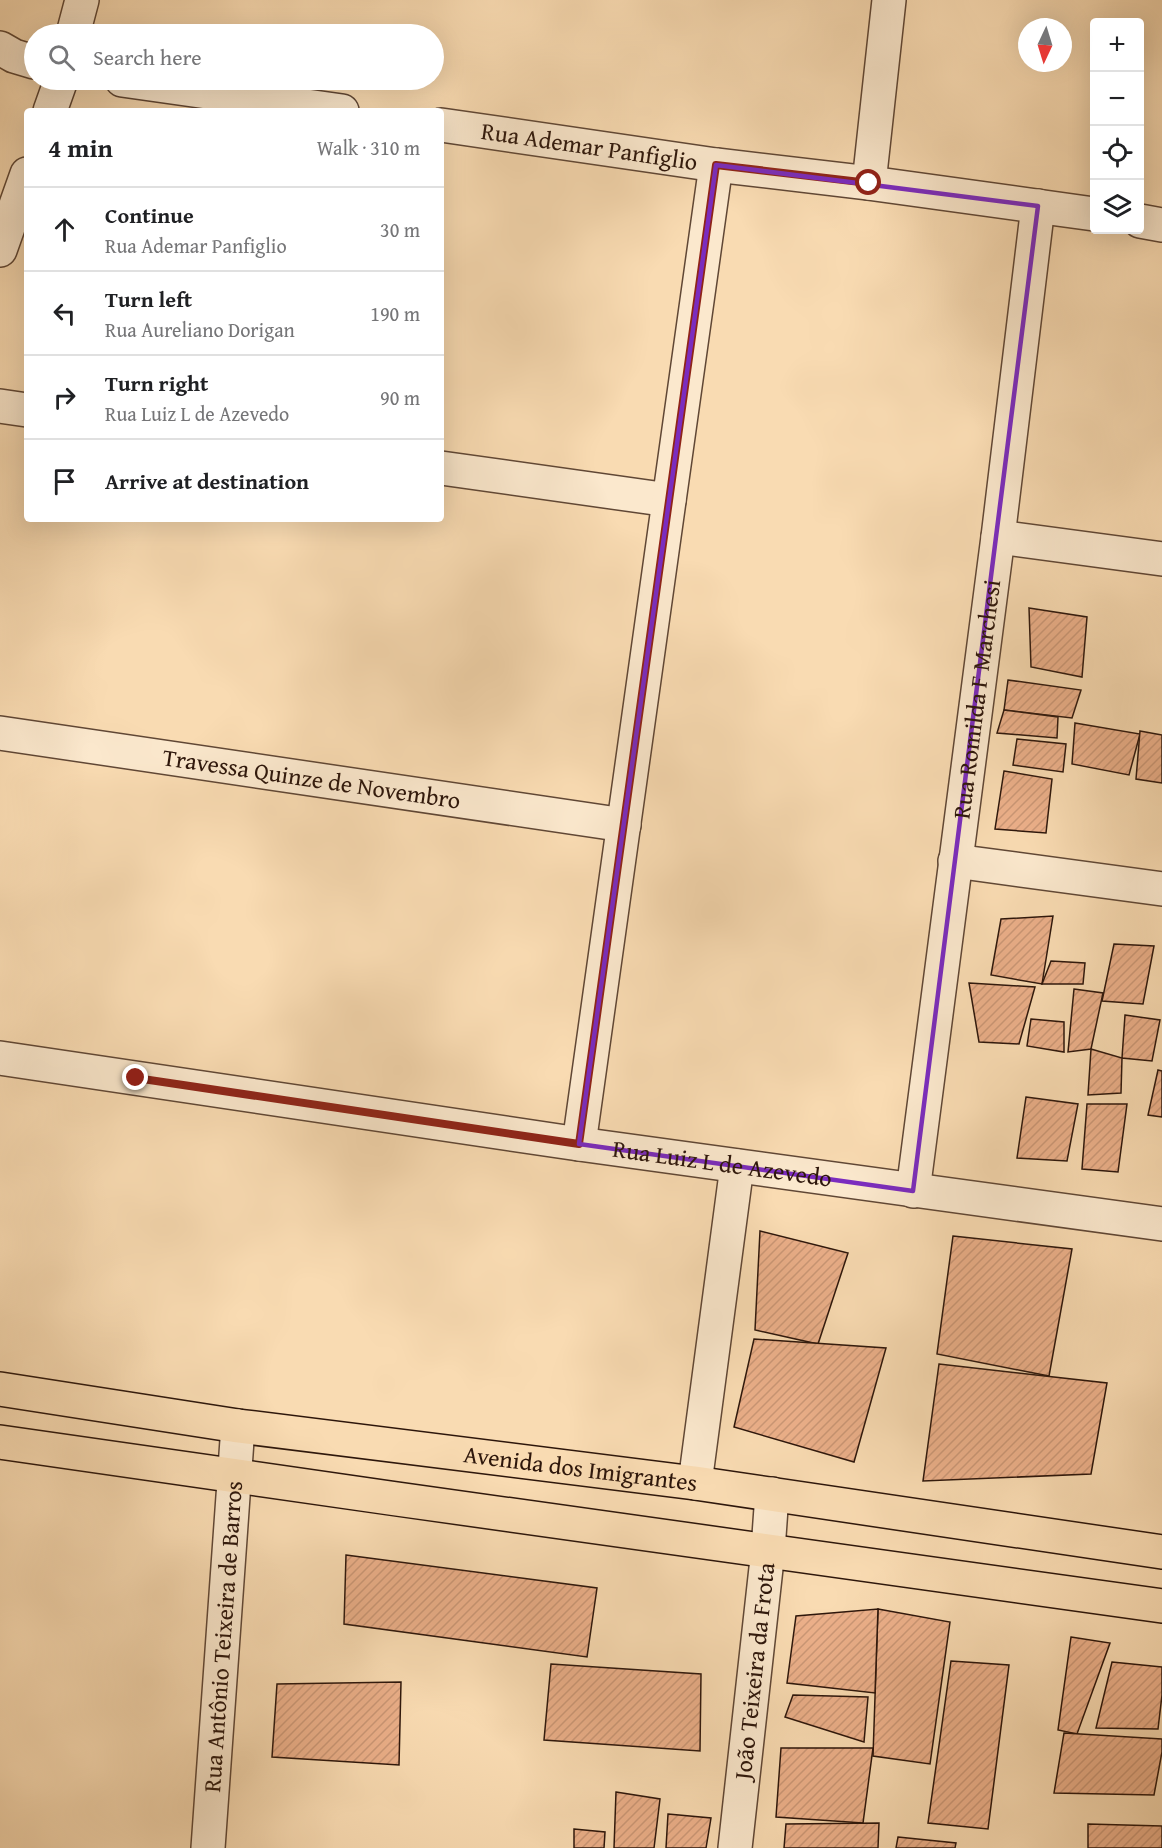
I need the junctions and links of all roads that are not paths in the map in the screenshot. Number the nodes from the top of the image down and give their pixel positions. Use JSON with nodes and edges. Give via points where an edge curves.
{"nodes":[{"id":1,"x":82,"y":0,"type":"edge"},
{"id":2,"x":889,"y":0,"type":"edge"},
{"id":3,"x":76,"y":24,"type":"edge"},
{"id":4,"x":0,"y":48,"type":"edge"},
{"id":5,"x":24,"y":59,"type":"edge"},
{"id":6,"x":57,"y":90,"type":"edge"},
{"id":7,"x":193,"y":90,"type":"edge"},
{"id":8,"x":51,"y":108,"type":"edge"},
{"id":9,"x":321,"y":108,"type":"edge"},
{"id":10,"x":444,"y":125,"type":"edge"},
{"id":11,"x":716,"y":165,"type":"junction"},
{"id":12,"x":24,"y":182,"type":"edge"},
{"id":13,"x":869,"y":183,"type":"junction"},
{"id":14,"x":1038,"y":206,"type":"junction"},
{"id":15,"x":1090,"y":213,"type":"edge"},
{"id":16,"x":1144,"y":222,"type":"edge"},
{"id":17,"x":1162,"y":225,"type":"edge"},
{"id":18,"x":0,"y":250,"type":"edge"},
{"id":19,"x":0,"y":406,"type":"edge"},
{"id":20,"x":24,"y":410,"type":"edge"},
{"id":21,"x":444,"y":468,"type":"edge"},
{"id":22,"x":669,"y":500,"type":"junction"},
{"id":23,"x":998,"y":537,"type":"junction"},
{"id":24,"x":1162,"y":559,"type":"edge"},
{"id":25,"x":0,"y":733,"type":"edge"},
{"id":26,"x":624,"y":825,"type":"junction"},
{"id":27,"x":955,"y":861,"type":"junction"},
{"id":28,"x":1162,"y":889,"type":"edge"},
{"id":29,"x":0,"y":1058,"type":"edge"},
{"id":30,"x":579,"y":1144,"type":"junction"},
{"id":31,"x":737,"y":1166,"type":"junction"},
{"id":32,"x":913,"y":1191,"type":"junction"},
{"id":33,"x":1162,"y":1224,"type":"edge"},
{"id":34,"x":0,"y":1389,"type":"edge"},
{"id":35,"x":238,"y":1426,"type":"junction"},
{"id":36,"x":0,"y":1442,"type":"edge"},
{"id":37,"x":234,"y":1477,"type":"junction"},
{"id":38,"x":695,"y":1483,"type":"junction"},
{"id":39,"x":772,"y":1494,"type":"junction"},
{"id":40,"x":768,"y":1550,"type":"junction"},
{"id":41,"x":1162,"y":1552,"type":"edge"},
{"id":42,"x":1162,"y":1606,"type":"edge"},
{"id":43,"x":208,"y":1848,"type":"edge"},
{"id":44,"x":735,"y":1848,"type":"edge"}],
"edges":[{"from":1,"to":3,"type":"street"},
{"from":2,"to":13,"type":"street"},
{"from":4,"to":5,"type":"street"},
{"from":6,"to":8,"type":"street"},
{"from":7,"to":9,"type":"street"},
{"from":10,"to":11,"type":"street","name":"Rua Ademar Panfiglio"},
{"from":11,"to":13,"type":"street","name":"Rua Ademar Panfiglio"},
{"from":11,"to":22,"type":"street"},
{"from":12,"to":18,"type":"street"},
{"from":13,"to":14,"type":"street","name":"Rua Ademar Panfiglio"},
{"from":14,"to":15,"type":"street","name":"Rua Ademar Panfiglio"},
{"from":14,"to":23,"type":"street","name":"Rua Romilda F Marchesi"},
{"from":16,"to":17,"type":"street"},
{"from":19,"to":20,"type":"street"},
{"from":21,"to":22,"type":"street"},
{"from":22,"to":26,"type":"street"},
{"from":23,"to":24,"type":"street"},
{"from":23,"to":27,"type":"street","name":"Rua Romilda F Marchesi"},
{"from":25,"to":26,"type":"street","name":"Travessa Quinze de Novembro"},
{"from":26,"to":30,"type":"street"},
{"from":27,"to":28,"type":"street"},
{"from":27,"to":32,"type":"street","name":"Rua Romilda F Marchesi"},
{"from":29,"to":30,"type":"street","name":"Rua Luiz L de Azevedo"},
{"from":30,"to":31,"type":"street","name":"Rua Luiz L de Azevedo"},
{"from":31,"to":32,"type":"street","name":"Rua Luiz L de Azevedo"},
{"from":31,"to":38,"type":"street"},
{"from":32,"to":33,"type":"street","name":"Rua Luiz L de Azevedo"},
{"from":34,"to":35,"type":"main road","name":"Avenida dos Imigrantes"},
{"from":35,"to":37,"type":"street","name":"Rua Antônio Teixeira de Barros"},
{"from":35,"to":38,"type":"main road","name":"Avenida dos Imigrantes"},
{"from":36,"to":37,"type":"main road"},
{"from":37,"to":40,"type":"main road"},
{"from":37,"to":43,"type":"street","name":"Rua Antônio Teixeira de Barros"},
{"from":38,"to":39,"type":"main road","name":"Avenida dos Imigrantes"},
{"from":39,"to":40,"type":"street","name":"João Teixeira da Frota"},
{"from":39,"to":41,"type":"main road","name":"Avenida dos Imigrantes"},
{"from":40,"to":42,"type":"main road"},
{"from":40,"to":44,"type":"street","name":"João Teixeira da Frota"}]}
